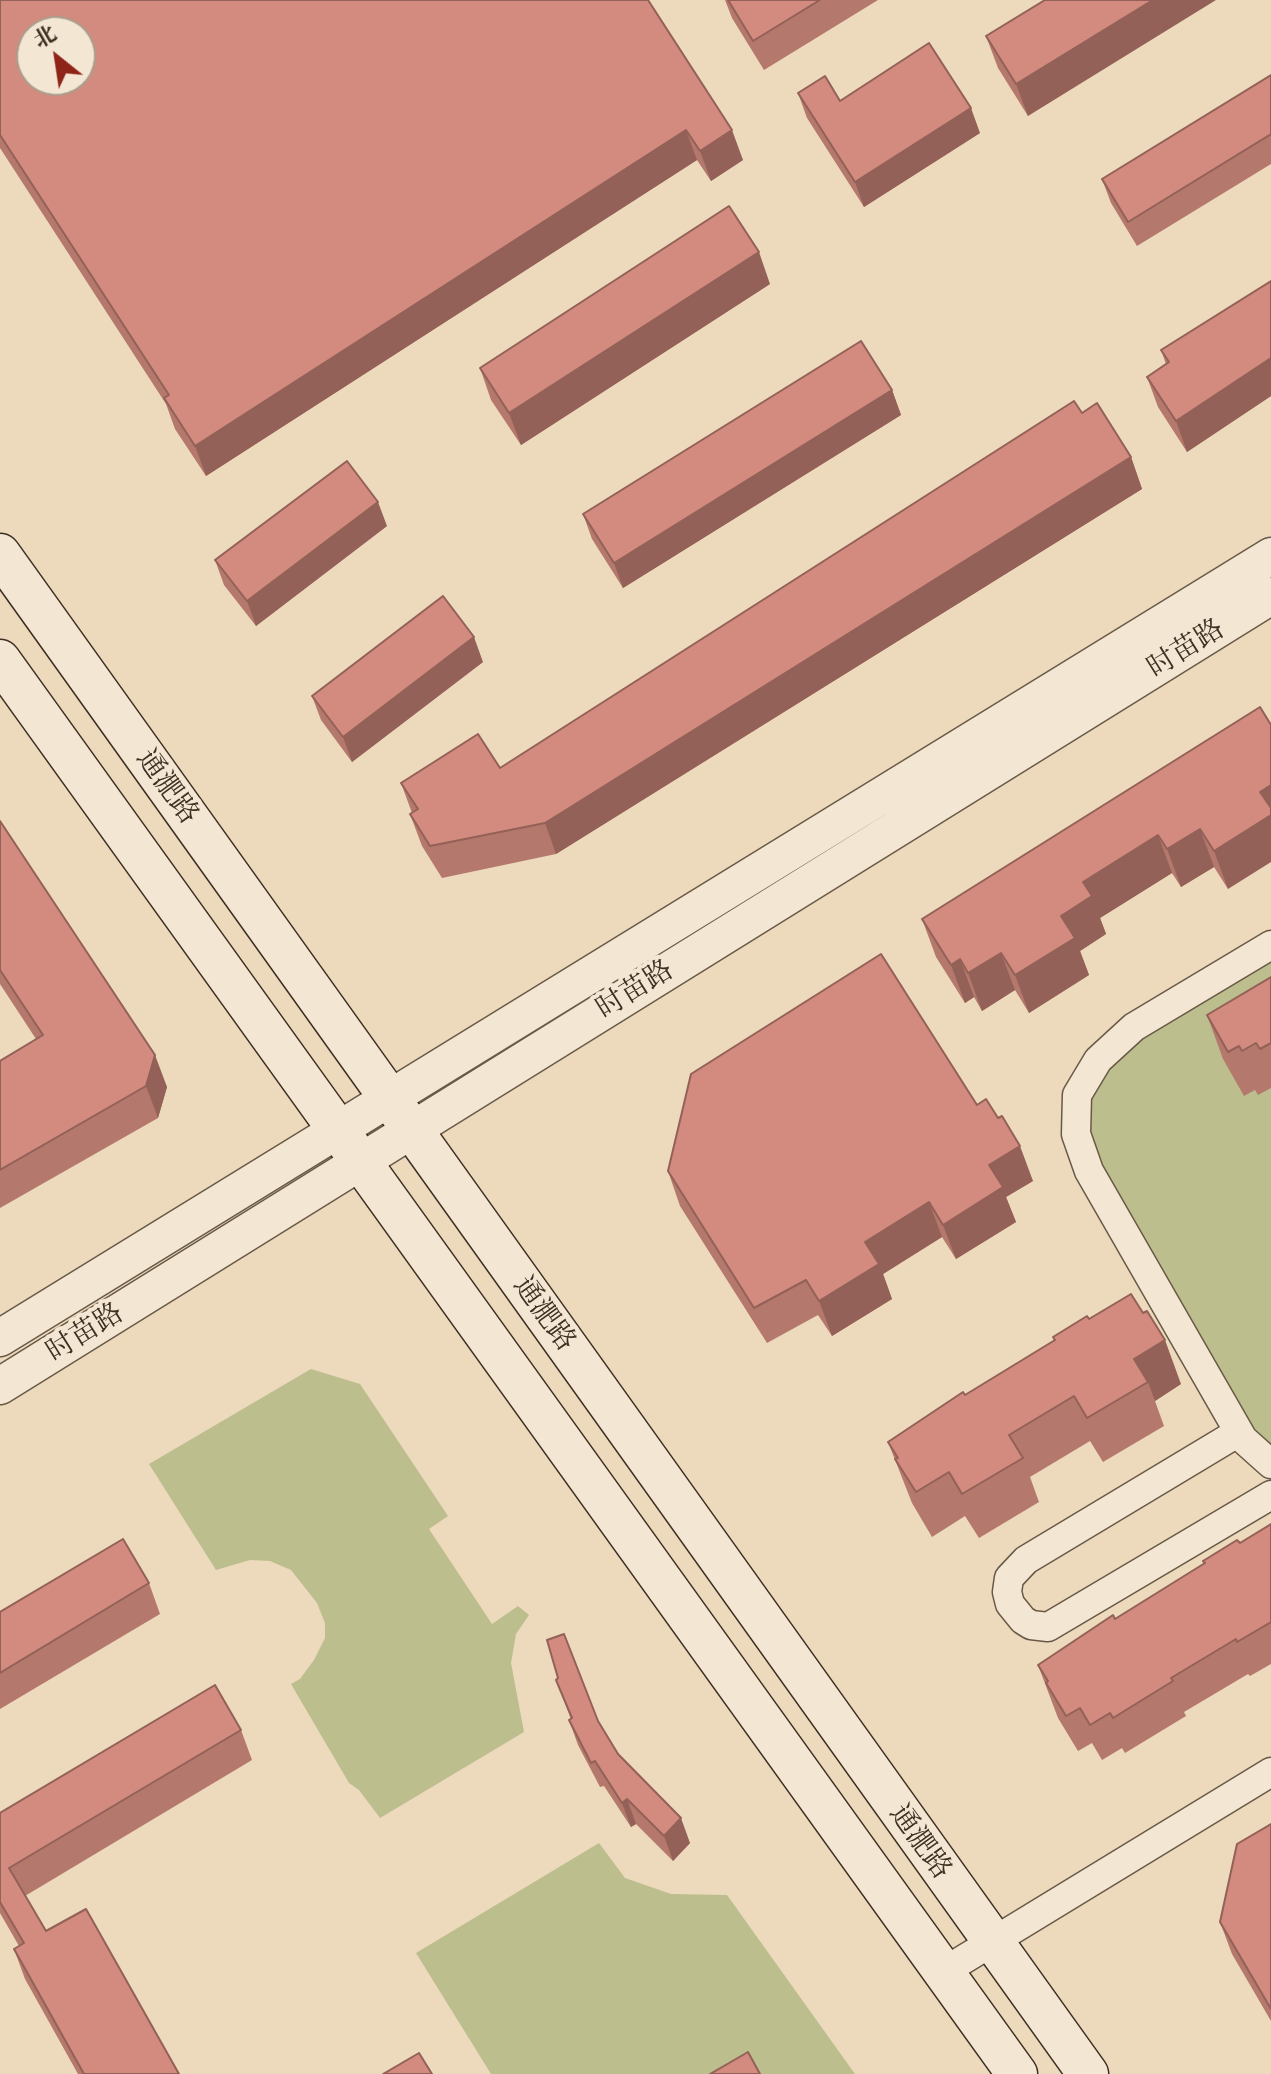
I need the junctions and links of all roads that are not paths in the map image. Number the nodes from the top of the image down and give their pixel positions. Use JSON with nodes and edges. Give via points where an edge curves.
{"nodes":[{"id":1,"x":0,"y":554,"type":"edge"},
{"id":2,"x":1271,"y":556,"type":"edge"},
{"id":3,"x":1271,"y":596,"type":"edge"},
{"id":4,"x":0,"y":660,"type":"edge"},
{"id":5,"x":1271,"y":945,"type":"edge"},
{"id":6,"x":400,"y":1113,"type":"junction"},
{"id":7,"x":348,"y":1146,"type":"junction"},
{"id":8,"x":0,"y":1338,"type":"edge"},
{"id":9,"x":0,"y":1386,"type":"edge"},
{"id":10,"x":1239,"y":1432,"type":"junction"},
{"id":11,"x":1271,"y":1464,"type":"edge"},
{"id":12,"x":1271,"y":1495,"type":"edge"},
{"id":13,"x":1271,"y":1772,"type":"edge"},
{"id":14,"x":991,"y":1941,"type":"junction"},
{"id":15,"x":943,"y":1972,"type":"junction"},
{"id":16,"x":1017,"y":2074,"type":"edge"},
{"id":17,"x":1088,"y":2074,"type":"edge"}],
"edges":[{"from":1,"to":6,"type":"main road","name":"通淝路"},
{"from":2,"to":6,"type":"street","name":"时苗路"},
{"from":3,"to":6,"type":"street","name":"时苗路"},
{"from":4,"to":7,"type":"main road","name":"通淝路"},
{"from":5,"to":10,"type":"street","via":[[1134,1027],[1098,1060],[1077,1095],[1076,1134],[1089,1171]]},
{"from":6,"to":7,"type":"street","name":"时苗路"},
{"from":6,"to":14,"type":"main road","name":"通淝路"},
{"from":7,"to":8,"type":"street","name":"时苗路"},
{"from":7,"to":9,"type":"street","name":"时苗路"},
{"from":7,"to":15,"type":"main road","name":"通淝路"},
{"from":10,"to":11,"type":"street"},
{"from":10,"to":12,"type":"street","via":[[1026,1560],[1009,1578],[1010,1604],[1031,1625],[1048,1627]]},
{"from":13,"to":14,"type":"street"},
{"from":14,"to":15,"type":"street"},
{"from":14,"to":17,"type":"main road","name":"通淝路"},
{"from":15,"to":16,"type":"main road","name":"通淝路"}]}
